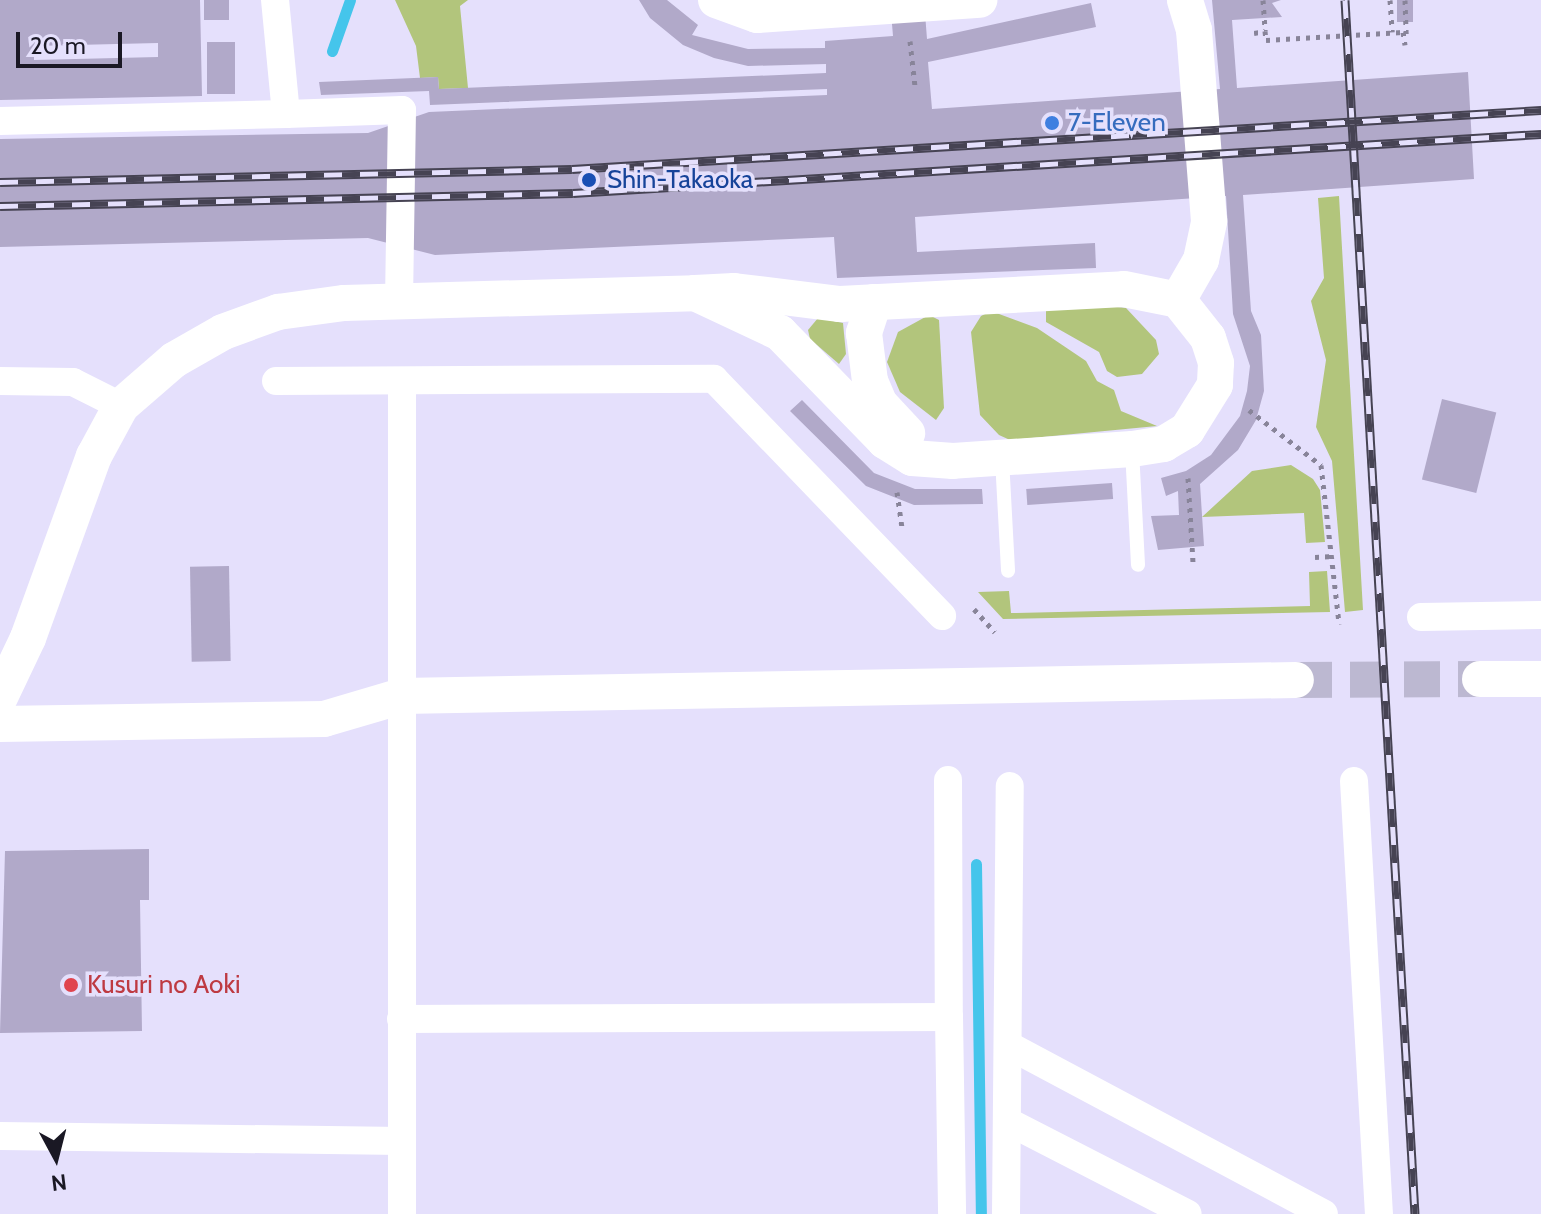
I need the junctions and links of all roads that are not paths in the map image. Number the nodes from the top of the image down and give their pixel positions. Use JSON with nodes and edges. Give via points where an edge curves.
{"nodes":[{"id":1,"x":275,"y":0,"type":"edge"},
{"id":2,"x":716,"y":0,"type":"edge"},
{"id":3,"x":979,"y":0,"type":"edge"},
{"id":4,"x":1185,"y":0,"type":"edge"},
{"id":5,"x":822,"y":7,"type":"edge"},
{"id":6,"x":286,"y":114,"type":"junction"},
{"id":7,"x":0,"y":121,"type":"edge"},
{"id":8,"x":695,"y":293,"type":"junction"},
{"id":9,"x":399,"y":300,"type":"junction"},
{"id":10,"x":1178,"y":300,"type":"junction"},
{"id":11,"x":874,"y":302,"type":"junction"},
{"id":12,"x":0,"y":381,"type":"edge"},
{"id":13,"x":276,"y":381,"type":"dead end"},
{"id":14,"x":402,"y":381,"type":"junction"},
{"id":15,"x":121,"y":406,"type":"junction"},
{"id":16,"x":1132,"y":449,"type":"junction"},
{"id":17,"x":1002,"y":458,"type":"junction"},
{"id":18,"x":953,"y":461,"type":"junction"},
{"id":19,"x":1138,"y":565,"type":"dead end"},
{"id":20,"x":1008,"y":571,"type":"dead end"},
{"id":21,"x":1541,"y":615,"type":"edge"},
{"id":22,"x":942,"y":616,"type":"dead end"},
{"id":23,"x":1421,"y":617,"type":"dead end"},
{"id":24,"x":1480,"y":679,"type":"tunnel mouth"},
{"id":25,"x":1541,"y":679,"type":"edge"},
{"id":26,"x":1296,"y":680,"type":"tunnel mouth"},
{"id":27,"x":402,"y":696,"type":"junction"},
{"id":28,"x":0,"y":697,"type":"edge"},
{"id":29,"x":0,"y":724,"type":"edge"},
{"id":30,"x":948,"y":780,"type":"dead end"},
{"id":31,"x":1354,"y":781,"type":"dead end"},
{"id":32,"x":1010,"y":786,"type":"dead end"},
{"id":33,"x":949,"y":1017,"type":"junction"},
{"id":34,"x":401,"y":1019,"type":"junction"},
{"id":35,"x":1008,"y":1045,"type":"junction"},
{"id":36,"x":1007,"y":1121,"type":"junction"},
{"id":37,"x":0,"y":1136,"type":"edge"},
{"id":38,"x":402,"y":1141,"type":"junction"},
{"id":39,"x":402,"y":1214,"type":"edge"},
{"id":40,"x":952,"y":1214,"type":"edge"},
{"id":41,"x":1006,"y":1214,"type":"edge"},
{"id":42,"x":1188,"y":1214,"type":"edge"},
{"id":43,"x":1324,"y":1214,"type":"edge"},
{"id":44,"x":1379,"y":1214,"type":"edge"}],
"edges":[{"from":1,"to":6,"type":"street"},
{"from":2,"to":5,"type":"street","via":[[757,15]]},
{"from":3,"to":5,"type":"street"},
{"from":4,"to":10,"type":"street","via":[[1194,30],[1209,240]]},
{"from":6,"to":7,"type":"street"},
{"from":6,"to":9,"type":"street","via":[[402,110]]},
{"from":8,"to":9,"type":"street"},
{"from":8,"to":11,"type":"street","via":[[734,291],[804,303]]},
{"from":8,"to":18,"type":"street","via":[[780,333],[885,441],[912,458]]},
{"from":9,"to":15,"type":"street","via":[[278,312],[223,332],[174,360]]},
{"from":10,"to":11,"type":"street","via":[[1124,289]]},
{"from":10,"to":16,"type":"street","via":[[1208,338],[1216,363],[1215,385],[1187,430],[1164,444]]},
{"from":11,"to":18,"type":"street","via":[[864,333],[865,360],[880,404],[926,449]]},
{"from":12,"to":15,"type":"street","via":[[73,382]]},
{"from":13,"to":14,"type":"street"},
{"from":14,"to":22,"type":"street","via":[[714,379]]},
{"from":14,"to":27,"type":"street"},
{"from":15,"to":28,"type":"street","via":[[94,456],[31,631]]},
{"from":16,"to":17,"type":"street"},
{"from":16,"to":19,"type":"lane"},
{"from":17,"to":18,"type":"street"},
{"from":17,"to":20,"type":"lane"},
{"from":21,"to":23,"type":"street"},
{"from":24,"to":25,"type":"street"},
{"from":26,"to":27,"type":"street"},
{"from":27,"to":29,"type":"street","via":[[324,719]]},
{"from":27,"to":34,"type":"street"},
{"from":30,"to":33,"type":"street"},
{"from":31,"to":44,"type":"street"},
{"from":32,"to":35,"type":"street"},
{"from":33,"to":34,"type":"street"},
{"from":33,"to":40,"type":"street"},
{"from":34,"to":38,"type":"street"},
{"from":35,"to":36,"type":"street"},
{"from":35,"to":43,"type":"street"},
{"from":36,"to":41,"type":"street"},
{"from":36,"to":42,"type":"street"},
{"from":37,"to":38,"type":"street"},
{"from":38,"to":39,"type":"street"}]}
